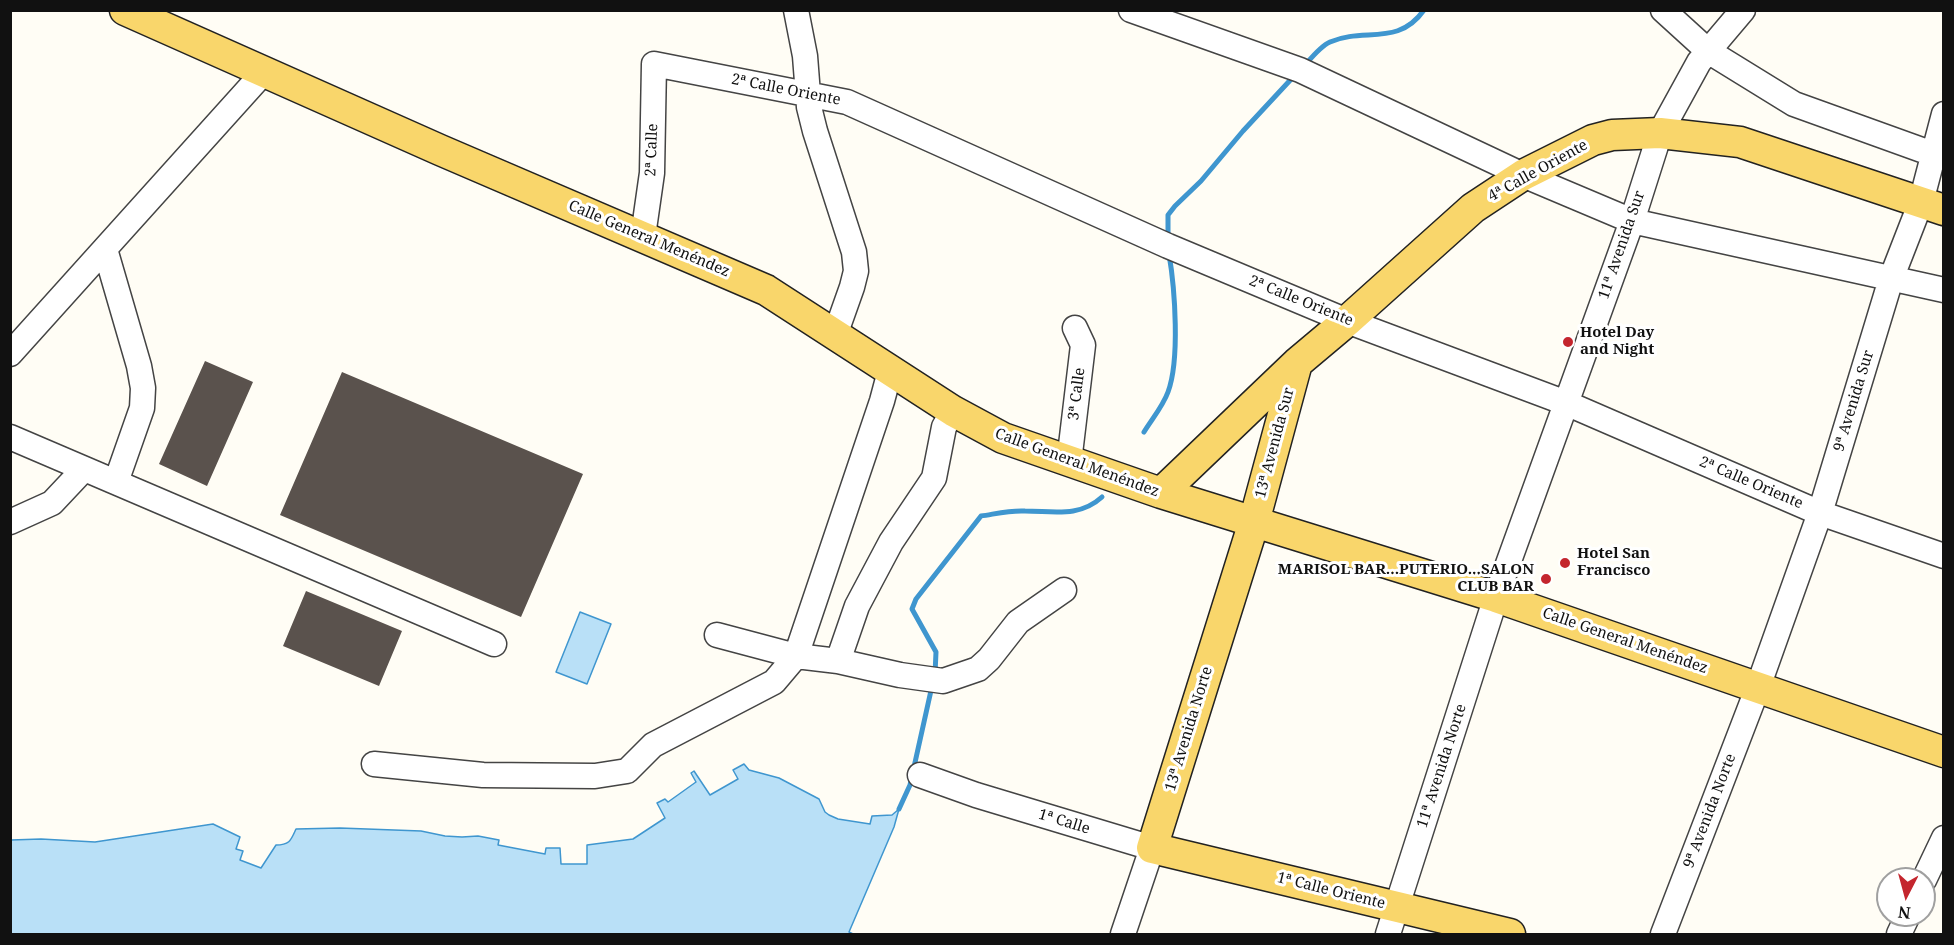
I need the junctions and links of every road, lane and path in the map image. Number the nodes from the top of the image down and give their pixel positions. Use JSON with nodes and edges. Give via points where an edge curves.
{"nodes":[{"id":1,"x":125,"y":10,"type":"edge"},
{"id":2,"x":796,"y":10,"type":"edge"},
{"id":3,"x":1131,"y":10,"type":"edge"},
{"id":4,"x":1663,"y":10,"type":"edge"},
{"id":5,"x":1743,"y":10,"type":"edge"},
{"id":6,"x":1708,"y":51,"type":"junction"},
{"id":7,"x":654,"y":64,"type":"joint"},
{"id":8,"x":264,"y":72,"type":"junction"},
{"id":9,"x":808,"y":94,"type":"junction"},
{"id":10,"x":1944,"y":114,"type":"edge"},
{"id":11,"x":1660,"y":133,"type":"junction"},
{"id":12,"x":1938,"y":156,"type":"edge"},
{"id":13,"x":1523,"y":176,"type":"junction"},
{"id":14,"x":1932,"y":206,"type":"edge"},
{"id":15,"x":1632,"y":221,"type":"junction"},
{"id":16,"x":644,"y":236,"type":"junction"},
{"id":17,"x":105,"y":249,"type":"junction"},
{"id":18,"x":1891,"y":279,"type":"junction"},
{"id":19,"x":1944,"y":290,"type":"edge"},
{"id":20,"x":1347,"y":321,"type":"junction"},
{"id":21,"x":1075,"y":328,"type":"dead end"},
{"id":22,"x":835,"y":335,"type":"junction"},
{"id":23,"x":10,"y":354,"type":"edge"},
{"id":24,"x":1297,"y":363,"type":"junction"},
{"id":25,"x":890,"y":371,"type":"junction"},
{"id":26,"x":1566,"y":403,"type":"junction"},
{"id":27,"x":953,"y":411,"type":"junction"},
{"id":28,"x":10,"y":437,"type":"edge"},
{"id":29,"x":1069,"y":462,"type":"junction"},
{"id":30,"x":84,"y":469,"type":"junction"},
{"id":31,"x":116,"y":482,"type":"junction"},
{"id":32,"x":1161,"y":493,"type":"junction"},
{"id":33,"x":1820,"y":513,"type":"junction"},
{"id":34,"x":10,"y":522,"type":"edge"},
{"id":35,"x":1254,"y":522,"type":"junction"},
{"id":36,"x":1944,"y":556,"type":"edge"},
{"id":37,"x":1064,"y":590,"type":"dead end"},
{"id":38,"x":1496,"y":597,"type":"junction"},
{"id":39,"x":717,"y":635,"type":"dead end"},
{"id":40,"x":494,"y":644,"type":"dead end"},
{"id":41,"x":796,"y":656,"type":"junction"},
{"id":42,"x":838,"y":661,"type":"junction"},
{"id":43,"x":1758,"y":687,"type":"junction"},
{"id":44,"x":1944,"y":752,"type":"edge"},
{"id":45,"x":374,"y":764,"type":"dead end"},
{"id":46,"x":920,"y":775,"type":"dead end"},
{"id":47,"x":1944,"y":838,"type":"edge"},
{"id":48,"x":1152,"y":848,"type":"junction"},
{"id":49,"x":1930,"y":867,"type":"edge"},
{"id":50,"x":1392,"y":921,"type":"edge"},
{"id":51,"x":1122,"y":934,"type":"edge"},
{"id":52,"x":1510,"y":934,"type":"edge"},
{"id":53,"x":1663,"y":934,"type":"edge"}],
"edges":[{"from":1,"to":8,"type":"main road","name":"Calle General Menéndez"},
{"from":2,"to":9,"type":"street"},
{"from":3,"to":13,"type":"street","via":[[1300,70]]},
{"from":4,"to":6,"type":"street"},
{"from":5,"to":6,"type":"street","name":"11ª Avenida Sur"},
{"from":6,"to":11,"type":"street","name":"11ª Avenida Sur"},
{"from":6,"to":12,"type":"street","via":[[1794,104]]},
{"from":7,"to":9,"type":"street","name":"2ª Calle Oriente"},
{"from":7,"to":16,"type":"street","name":"2ª Calle","via":[[652,173]]},
{"from":8,"to":16,"type":"main road","name":"Calle General Menéndez"},
{"from":8,"to":17,"type":"street"},
{"from":9,"to":20,"type":"street","name":"2ª Calle Oriente","via":[[847,102],[1168,246]]},
{"from":9,"to":22,"type":"street","via":[[814,131],[854,252],[856,271]]},
{"from":10,"to":12,"type":"street","name":"9ª Avenida Sur"},
{"from":11,"to":13,"type":"main road","name":"4ª Calle Oriente","via":[[1628,133],[1593,140]]},
{"from":11,"to":14,"type":"main road","name":"4ª Calle Oriente","via":[[1740,142]]},
{"from":11,"to":15,"type":"street","name":"11ª Avenida Sur"},
{"from":12,"to":14,"type":"street","name":"9ª Avenida Sur"},
{"from":13,"to":15,"type":"street"},
{"from":13,"to":20,"type":"main road","name":"4ª Calle Oriente","via":[[1473,208]]},
{"from":14,"to":18,"type":"street","name":"9ª Avenida Sur"},
{"from":15,"to":18,"type":"street"},
{"from":15,"to":26,"type":"street","name":"11ª Avenida Sur"},
{"from":16,"to":22,"type":"main road","name":"Calle General Menéndez","via":[[766,290]]},
{"from":17,"to":23,"type":"street"},
{"from":17,"to":31,"type":"street","via":[[143,388],[142,408]]},
{"from":18,"to":19,"type":"street"},
{"from":18,"to":33,"type":"street","name":"9ª Avenida Sur"},
{"from":20,"to":24,"type":"main road","name":"4ª Calle Oriente"},
{"from":20,"to":26,"type":"street","name":"2ª Calle Oriente"},
{"from":21,"to":29,"type":"street","name":"3ª Calle","via":[[1083,345]]},
{"from":22,"to":25,"type":"main road","name":"Calle General Menéndez"},
{"from":24,"to":32,"type":"main road","name":"4ª Calle Oriente"},
{"from":24,"to":35,"type":"main road","name":"13ª Avenida Sur"},
{"from":25,"to":27,"type":"main road","name":"Calle General Menéndez"},
{"from":25,"to":41,"type":"street"},
{"from":26,"to":33,"type":"street","name":"2ª Calle Oriente"},
{"from":26,"to":38,"type":"street","name":"11ª Avenida Sur"},
{"from":27,"to":29,"type":"main road","name":"Calle General Menéndez","via":[[1003,438]]},
{"from":27,"to":42,"type":"street","via":[[944,427],[934,478],[891,542],[856,606]]},
{"from":28,"to":30,"type":"street"},
{"from":29,"to":32,"type":"main road","name":"Calle General Menéndez"},
{"from":30,"to":31,"type":"street"},
{"from":30,"to":34,"type":"street","via":[[52,502]]},
{"from":31,"to":40,"type":"street"},
{"from":32,"to":35,"type":"main road","name":"Calle General Menéndez"},
{"from":33,"to":36,"type":"street","name":"2ª Calle Oriente"},
{"from":33,"to":43,"type":"street","name":"9ª Avenida Sur"},
{"from":35,"to":38,"type":"main road","name":"Calle General Menéndez"},
{"from":35,"to":48,"type":"main road","name":"13ª Avenida Norte"},
{"from":37,"to":42,"type":"street","via":[[1018,622],[978,669],[943,681]]},
{"from":38,"to":43,"type":"main road","name":"Calle General Menéndez"},
{"from":38,"to":50,"type":"street","name":"11ª Avenida Norte"},
{"from":39,"to":41,"type":"street"},
{"from":41,"to":42,"type":"street"},
{"from":41,"to":45,"type":"street","via":[[774,682],[653,745],[627,771],[595,776],[483,775]]},
{"from":43,"to":44,"type":"main road","name":"Calle General Menéndez"},
{"from":43,"to":53,"type":"street","name":"9ª Avenida Norte"},
{"from":46,"to":48,"type":"street","name":"1ª Calle"},
{"from":47,"to":49,"type":"street"},
{"from":48,"to":50,"type":"main road","name":"1ª Calle Oriente"},
{"from":48,"to":51,"type":"street","name":"13ª Avenida Norte"},
{"from":50,"to":52,"type":"main road","name":"1ª Calle Oriente"}]}
